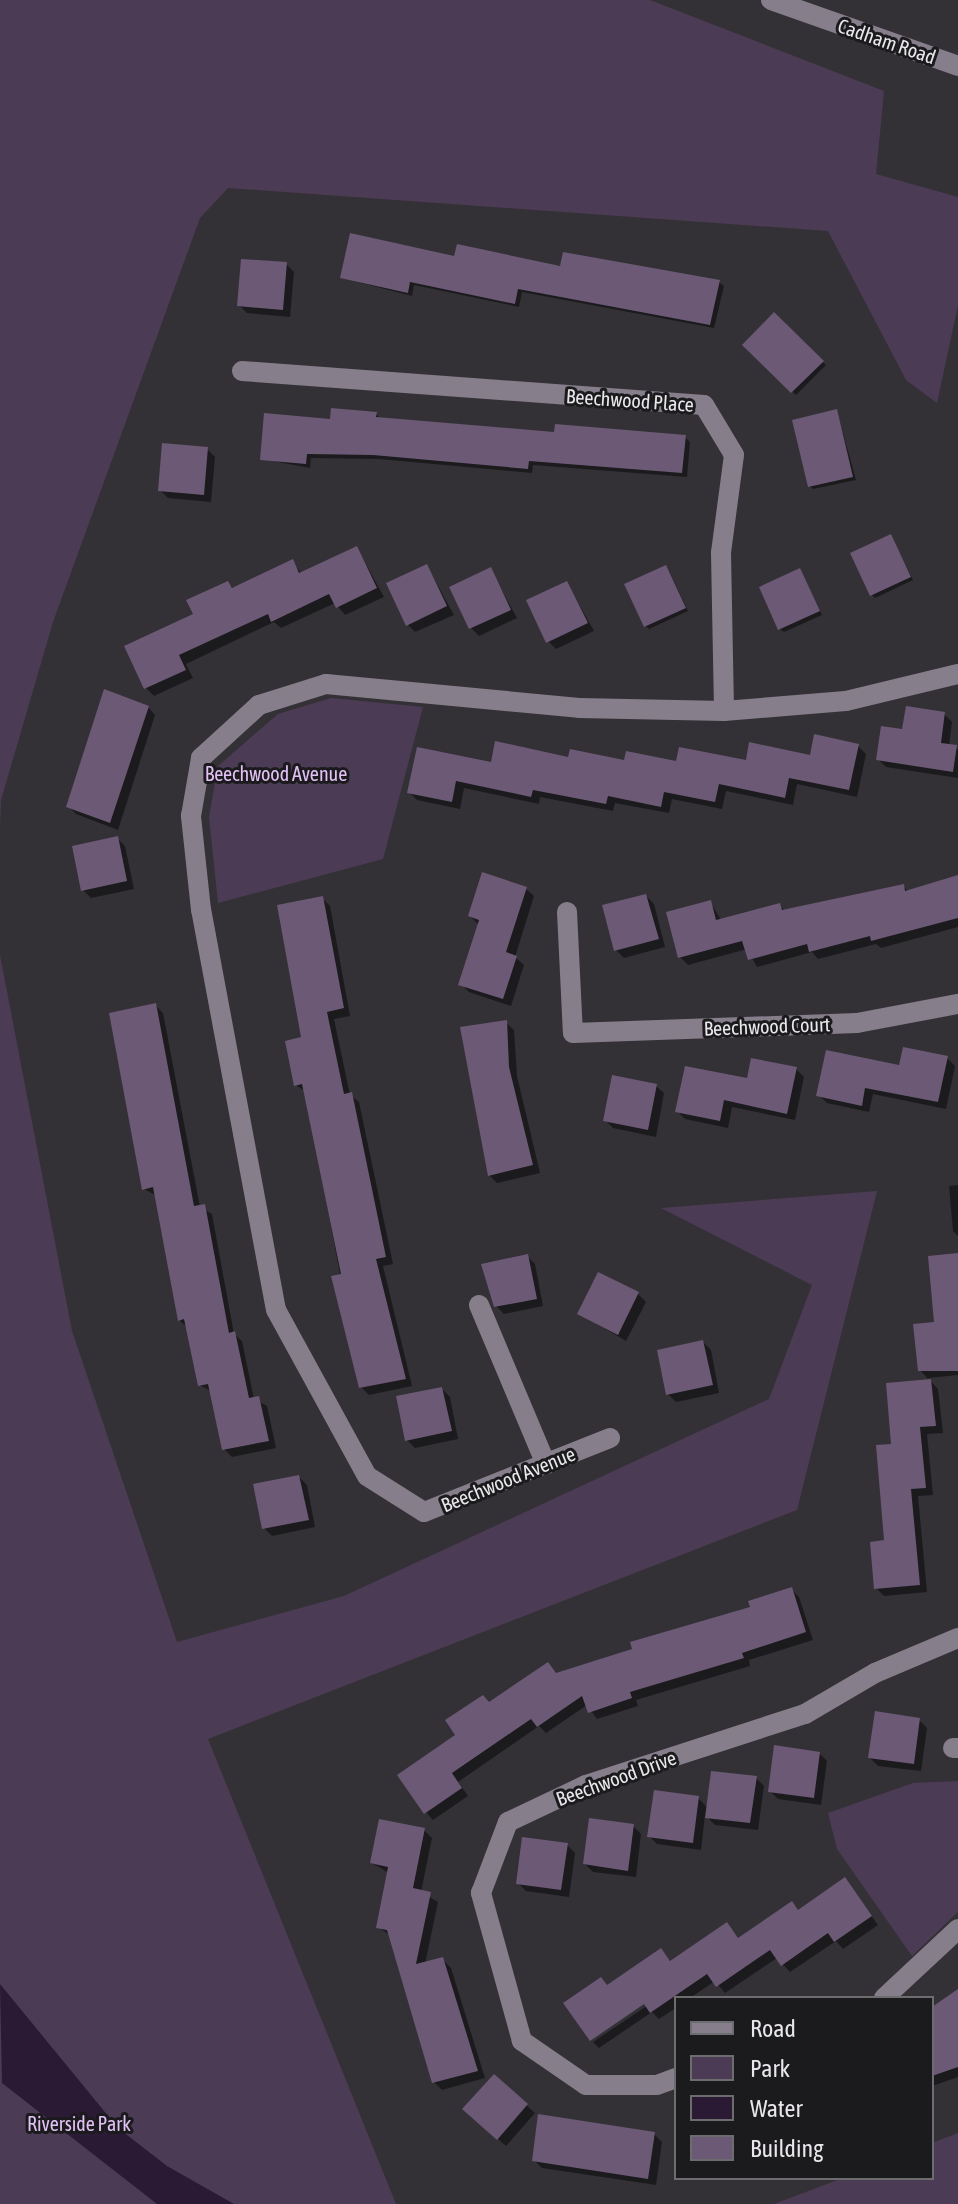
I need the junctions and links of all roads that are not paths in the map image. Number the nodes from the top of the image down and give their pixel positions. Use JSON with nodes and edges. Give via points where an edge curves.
{"nodes":[{"id":1,"x":771,"y":0,"type":"edge"},
{"id":2,"x":958,"y":66,"type":"edge"},
{"id":3,"x":242,"y":371,"type":"dead end"},
{"id":4,"x":958,"y":674,"type":"edge"},
{"id":5,"x":724,"y":711,"type":"junction"},
{"id":6,"x":567,"y":912,"type":"dead end"},
{"id":7,"x":958,"y":1004,"type":"edge"},
{"id":8,"x":479,"y":1305,"type":"dead end"},
{"id":9,"x":610,"y":1438,"type":"dead end"},
{"id":10,"x":546,"y":1464,"type":"junction"},
{"id":11,"x":958,"y":1638,"type":"edge"},
{"id":12,"x":958,"y":1929,"type":"edge"},
{"id":13,"x":886,"y":1996,"type":"edge"},
{"id":14,"x":674,"y":2079,"type":"edge"}],
"edges":[{"from":1,"to":2,"type":"street","name":"Cadham Road"},
{"from":3,"to":5,"type":"street","name":"Beechwood Place","via":[[704,405],[734,455],[721,553]]},
{"from":4,"to":5,"type":"street","name":"Beechwood Avenue","via":[[846,701]]},
{"from":5,"to":10,"type":"street","name":"Beechwood Avenue","via":[[579,708],[326,684],[259,705],[201,758],[191,816],[201,910],[276,1310],[367,1476],[424,1512]]},
{"from":6,"to":7,"type":"street","name":"Beechwood Court","via":[[573,1033],[857,1023]]},
{"from":8,"to":10,"type":"street"},
{"from":9,"to":10,"type":"street","name":"Beechwood Avenue"},
{"from":11,"to":14,"type":"street","name":"Beechwood Drive","via":[[875,1673],[805,1714],[586,1785],[508,1822],[481,1893],[522,2041],[586,2085],[657,2085]]},
{"from":12,"to":13,"type":"street"}]}
